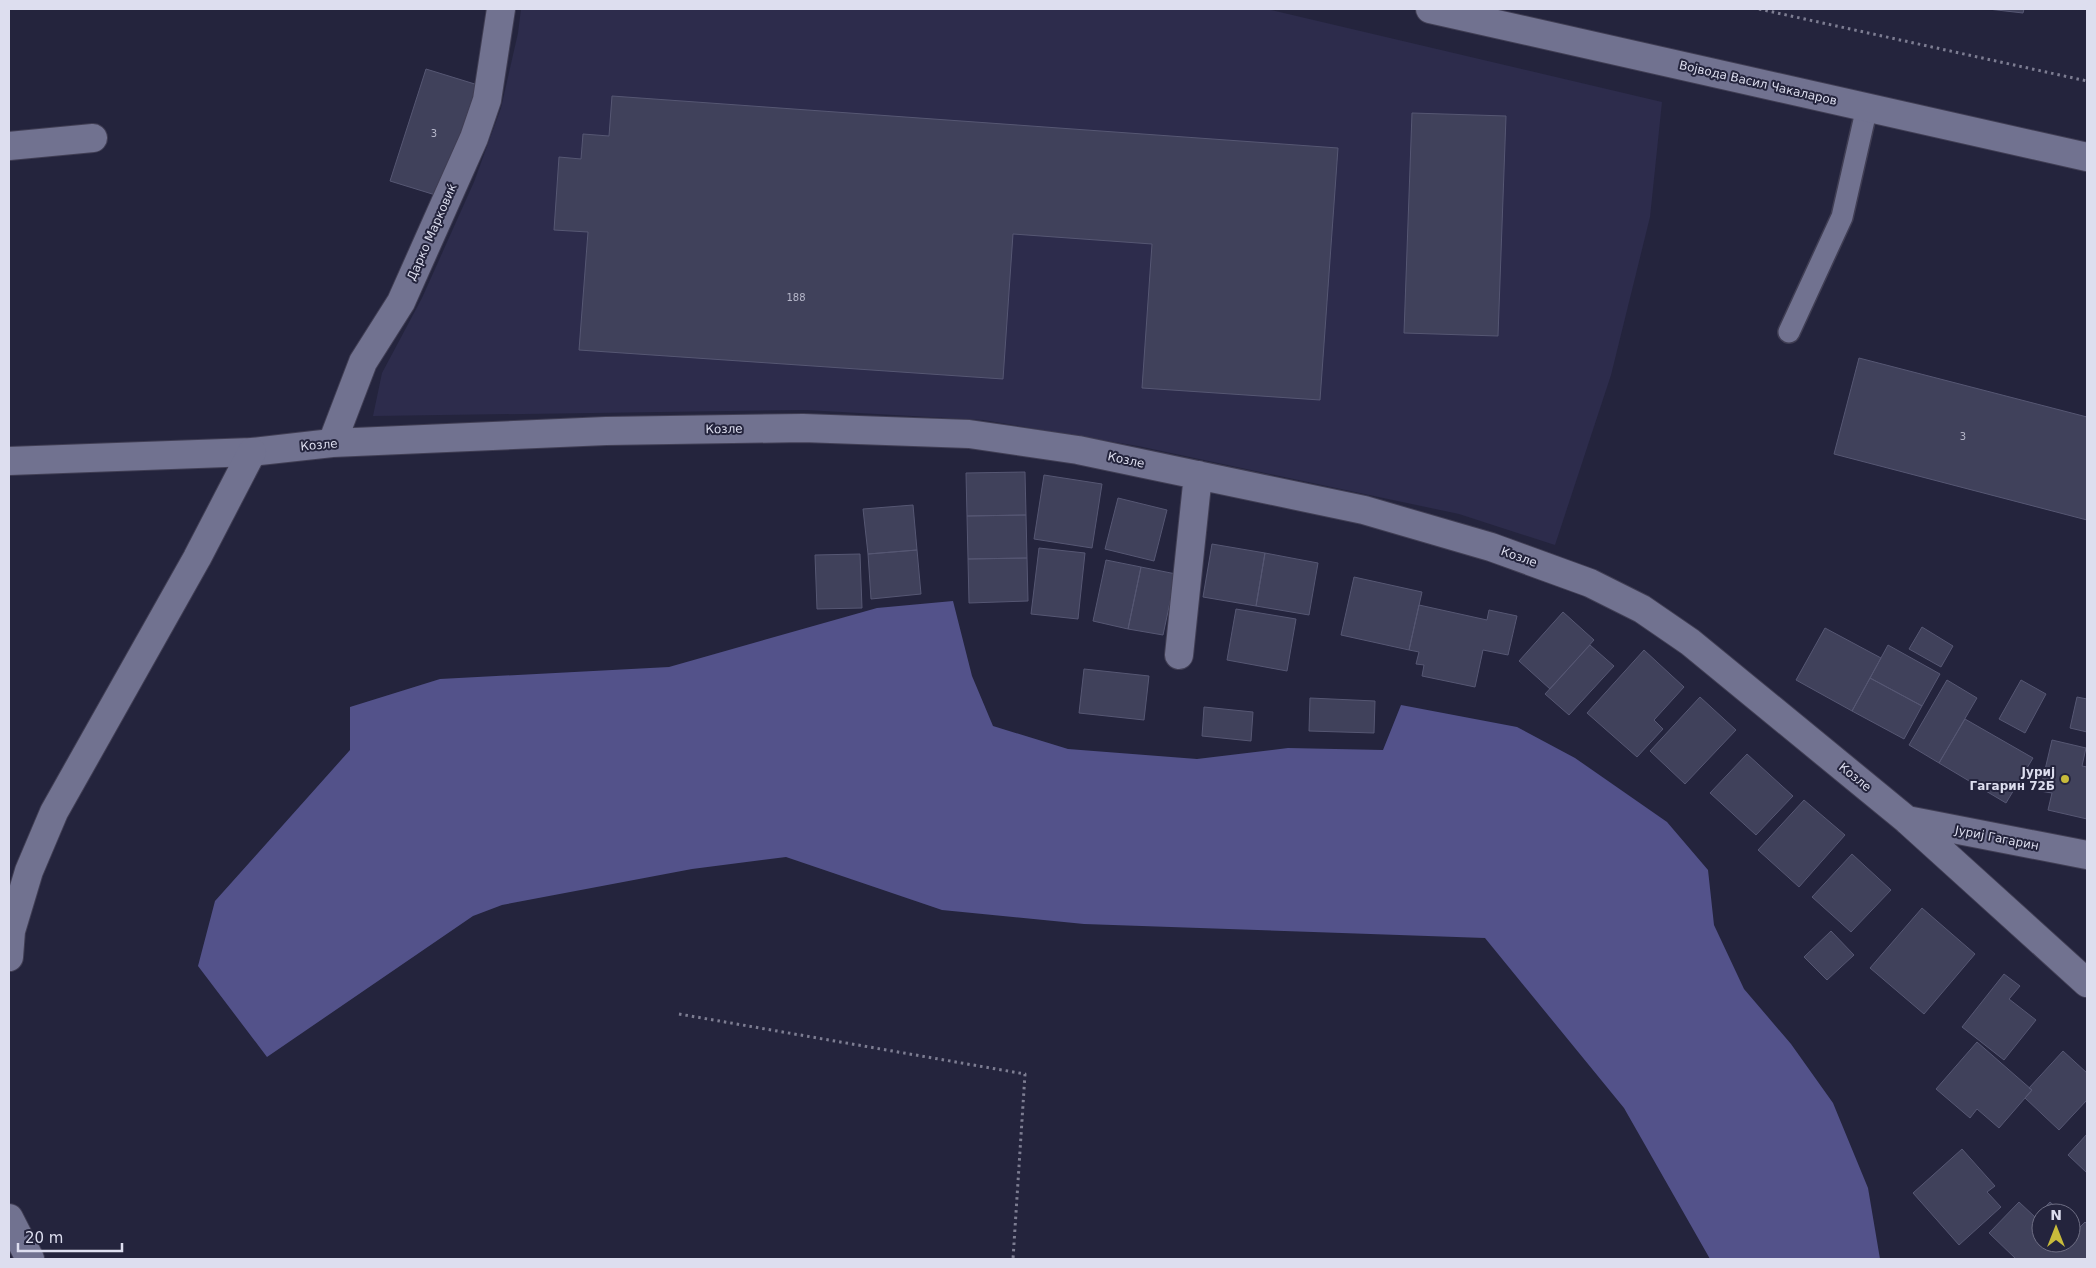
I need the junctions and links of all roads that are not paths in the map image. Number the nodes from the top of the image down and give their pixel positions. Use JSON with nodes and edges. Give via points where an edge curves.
{"nodes":[{"id":1,"x":501,"y":9,"type":"edge"},
{"id":2,"x":1436,"y":10,"type":"edge"},
{"id":3,"x":1867,"y":107,"type":"junction"},
{"id":4,"x":93,"y":138,"type":"dead end"},
{"id":5,"x":9,"y":146,"type":"edge"},
{"id":6,"x":2087,"y":157,"type":"edge"},
{"id":7,"x":1789,"y":332,"type":"dead end"},
{"id":8,"x":332,"y":443,"type":"junction"},
{"id":9,"x":252,"y":452,"type":"junction"},
{"id":10,"x":9,"y":461,"type":"edge"},
{"id":11,"x":1198,"y":475,"type":"junction"},
{"id":12,"x":1179,"y":655,"type":"dead end"},
{"id":13,"x":1907,"y":820,"type":"junction"},
{"id":14,"x":2087,"y":855,"type":"edge"},
{"id":15,"x":9,"y":957,"type":"edge"},
{"id":16,"x":2087,"y":984,"type":"edge"},
{"id":17,"x":9,"y":1218,"type":"edge"},
{"id":18,"x":30,"y":1259,"type":"edge"}],
"edges":[{"from":1,"to":8,"type":"street","name":"Дарко Марковиќ","via":[[487,100],[474,138],[401,302],[364,362]]},
{"from":2,"to":3,"type":"street","name":"Војвода Васил Чакаларов"},
{"from":3,"to":6,"type":"street","name":"Војвода Васил Чакаларов"},
{"from":3,"to":7,"type":"lane","via":[[1842,217]]},
{"from":4,"to":5,"type":"street"},
{"from":8,"to":9,"type":"street","name":"Козле"},
{"from":8,"to":11,"type":"street","name":"Козле","via":[[606,431],[803,428],[970,434],[1078,450]]},
{"from":9,"to":10,"type":"street","name":"Козле"},
{"from":9,"to":15,"type":"street","via":[[197,558],[54,812],[29,871],[11,931]]},
{"from":11,"to":12,"type":"street"},
{"from":11,"to":13,"type":"street","name":"Козле","via":[[1364,510],[1491,547],[1590,583],[1642,610],[1690,642]]},
{"from":13,"to":14,"type":"street","name":"Јуриј Гагарин"},
{"from":13,"to":16,"type":"street","name":"Козле"},
{"from":17,"to":18,"type":"street"}]}
